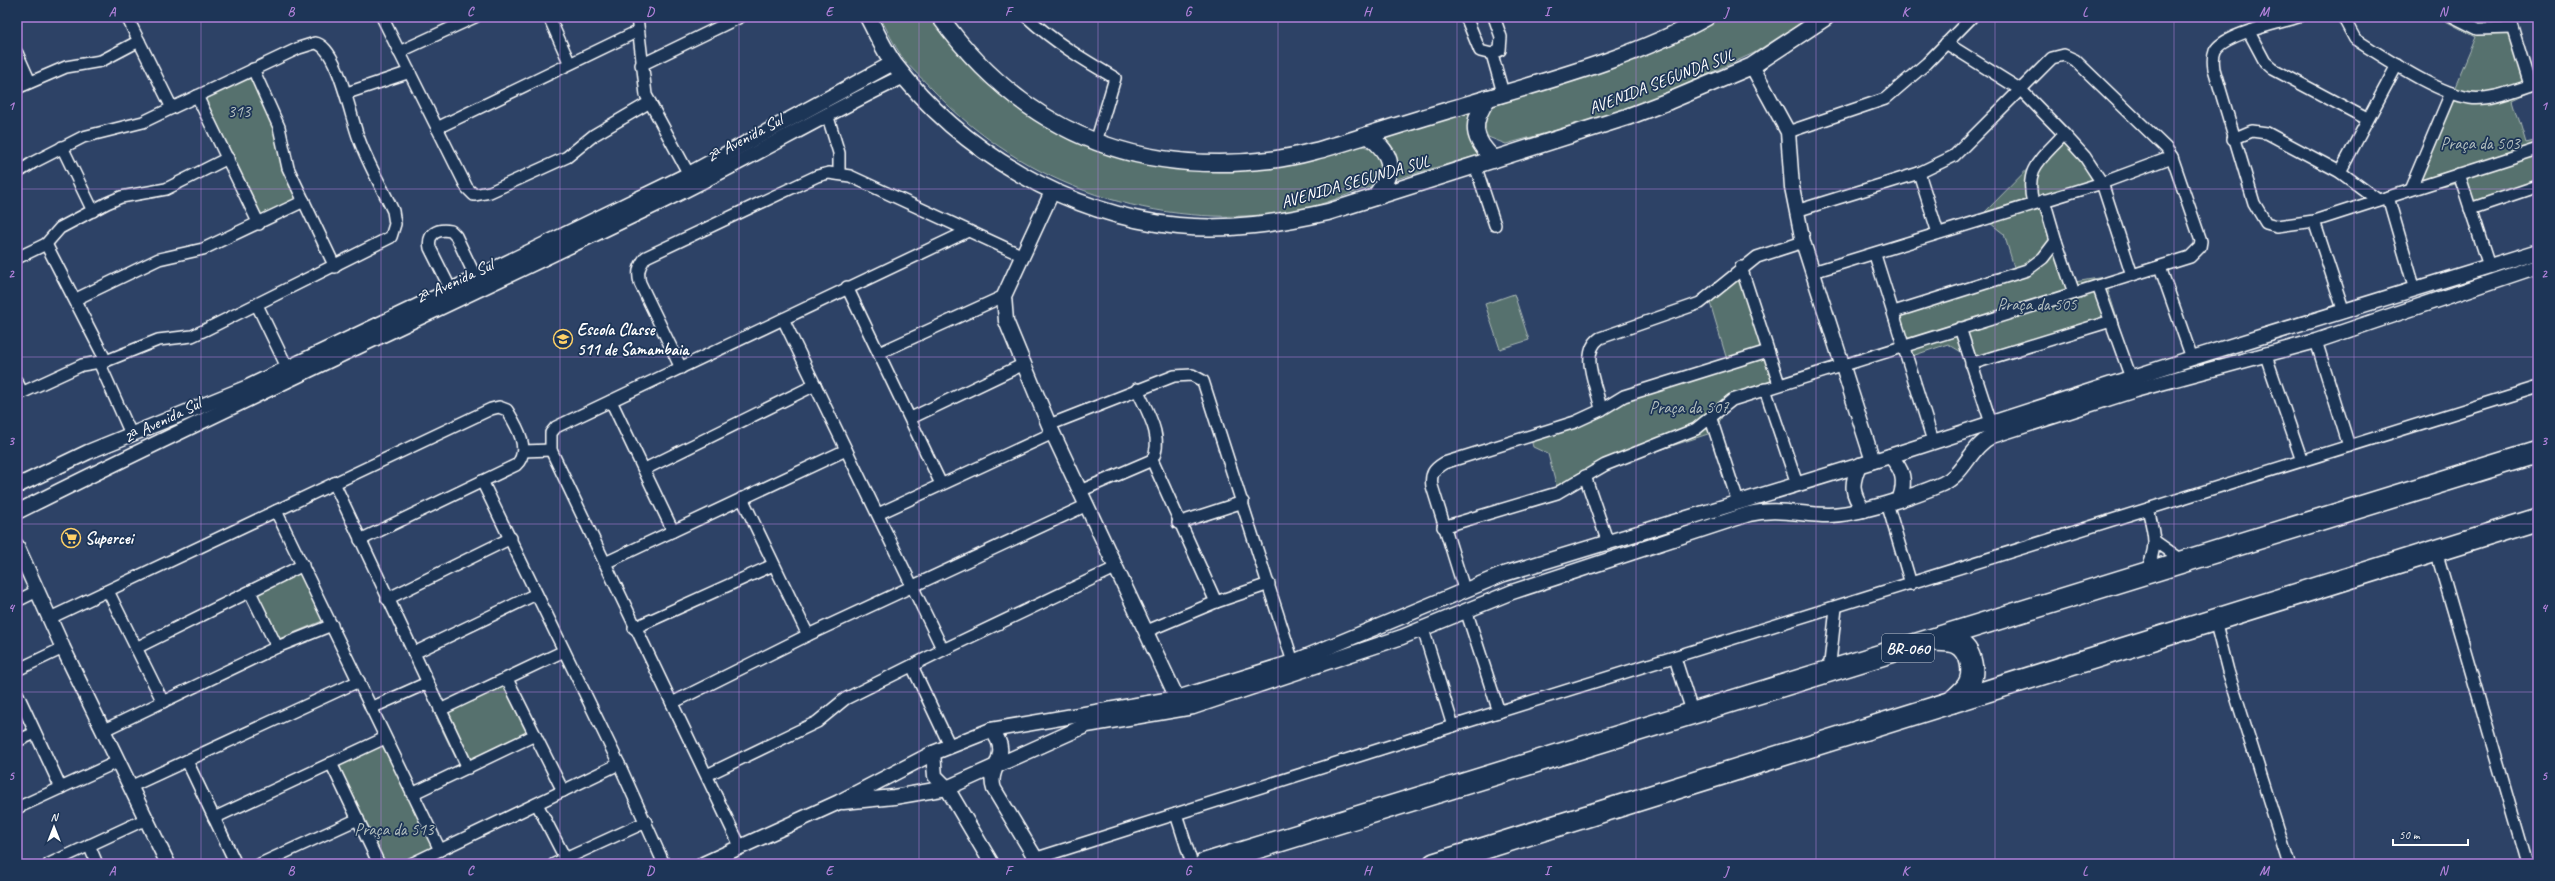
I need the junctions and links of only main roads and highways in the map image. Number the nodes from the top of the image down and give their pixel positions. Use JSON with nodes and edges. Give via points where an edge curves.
{"nodes":[{"id":1,"x":868,"y":17,"type":"edge"},
{"id":2,"x":940,"y":17,"type":"edge"},
{"id":3,"x":1826,"y":17,"type":"edge"},
{"id":4,"x":1702,"y":18,"type":"edge"},
{"id":5,"x":1496,"y":96,"type":"junction"},
{"id":6,"x":1368,"y":135,"type":"junction"},
{"id":7,"x":1494,"y":159,"type":"junction"},
{"id":8,"x":1376,"y":197,"type":"junction"},
{"id":9,"x":2538,"y":452,"type":"edge"},
{"id":10,"x":2538,"y":519,"type":"edge"},
{"id":11,"x":1934,"y":639,"type":"junction"},
{"id":12,"x":1952,"y":702,"type":"junction"},
{"id":13,"x":1205,"y":864,"type":"edge"},
{"id":14,"x":1434,"y":864,"type":"edge"}],
"edges":[{"from":1,"to":8,"type":"main road","name":"AVENIDA SEGUNDA SUL","via":[[893,63],[959,131],[1003,164],[1052,192],[1145,221],[1215,227],[1285,222]]},
{"from":2,"to":6,"type":"main road","via":[[956,39],[994,80],[1027,106],[1096,142],[1128,153],[1162,160],[1208,164],[1275,159],[1323,150]]},
{"from":3,"to":7,"type":"main road","name":"AVENIDA SEGUNDA SUL","via":[[1752,66],[1627,117]]},
{"from":4,"to":5,"type":"main road","via":[[1660,41]]},
{"from":5,"to":6,"type":"main road"},
{"from":5,"to":7,"type":"main road","via":[[1480,109],[1476,122],[1476,136],[1482,147]]},
{"from":6,"to":8,"type":"main road","via":[[1388,154],[1389,161],[1388,176]]},
{"from":7,"to":8,"type":"main road","name":"AVENIDA SEGUNDA SUL"},
{"from":9,"to":11,"type":"highway","number":"BR-060"},
{"from":10,"to":12,"type":"highway"},
{"from":11,"to":12,"type":"highway","via":[[1955,642],[1963,646],[1970,661],[1972,678]]},
{"from":11,"to":13,"type":"highway","number":"BR-060"},
{"from":12,"to":14,"type":"highway"}]}
